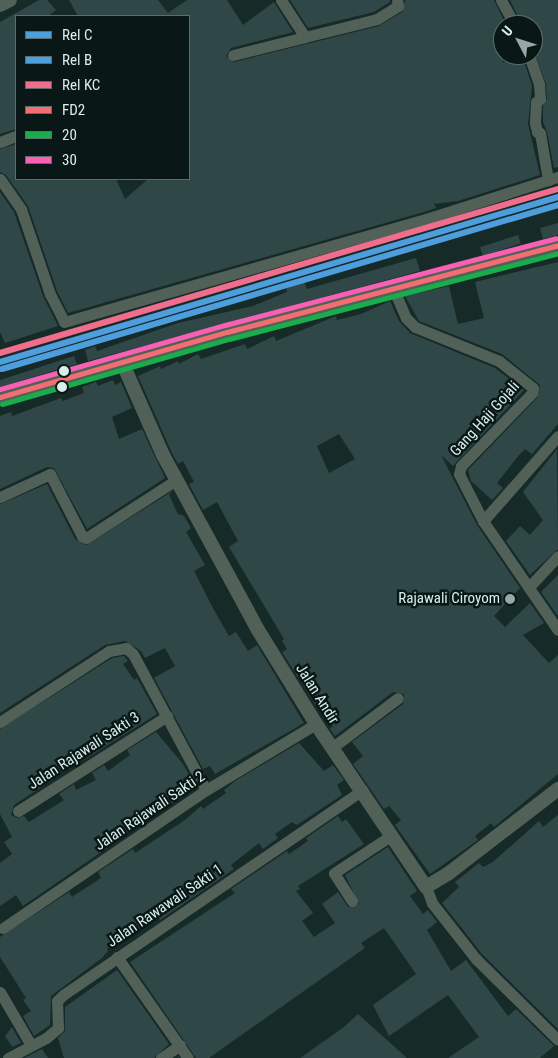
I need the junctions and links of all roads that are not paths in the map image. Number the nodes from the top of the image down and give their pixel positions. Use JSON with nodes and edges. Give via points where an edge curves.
{"nodes":[{"id":1,"x":10,"y":0,"type":"edge"},
{"id":2,"x":281,"y":0,"type":"edge"},
{"id":3,"x":397,"y":0,"type":"edge"},
{"id":4,"x":501,"y":0,"type":"edge"},
{"id":5,"x":0,"y":5,"type":"edge"},
{"id":6,"x":509,"y":15,"type":"edge"},
{"id":7,"x":305,"y":37,"type":"junction"},
{"id":8,"x":233,"y":55,"type":"dead end"},
{"id":9,"x":532,"y":65,"type":"edge"},
{"id":10,"x":15,"y":136,"type":"edge"},
{"id":11,"x":0,"y":142,"type":"edge"},
{"id":12,"x":553,"y":179,"type":"edge"},
{"id":13,"x":0,"y":180,"type":"edge"},
{"id":14,"x":558,"y":245,"type":"edge"},
{"id":15,"x":394,"y":290,"type":"junction"},
{"id":16,"x":122,"y":362,"type":"junction"},
{"id":17,"x":0,"y":397,"type":"edge"},
{"id":18,"x":558,"y":436,"type":"edge"},
{"id":19,"x":176,"y":480,"type":"junction"},
{"id":20,"x":0,"y":497,"type":"edge"},
{"id":21,"x":483,"y":521,"type":"junction"},
{"id":22,"x":558,"y":556,"type":"edge"},
{"id":23,"x":529,"y":587,"type":"junction"},
{"id":24,"x":558,"y":630,"type":"edge"},
{"id":25,"x":398,"y":698,"type":"dead end"},
{"id":26,"x":167,"y":716,"type":"junction"},
{"id":27,"x":0,"y":722,"type":"edge"},
{"id":28,"x":316,"y":724,"type":"junction"},
{"id":29,"x":333,"y":747,"type":"junction"},
{"id":30,"x":558,"y":789,"type":"edge"},
{"id":31,"x":206,"y":790,"type":"junction"},
{"id":32,"x":362,"y":790,"type":"junction"},
{"id":33,"x":18,"y":811,"type":"dead end"},
{"id":34,"x":392,"y":835,"type":"junction"},
{"id":35,"x":426,"y":887,"type":"junction"},
{"id":36,"x":352,"y":901,"type":"dead end"},
{"id":37,"x":3,"y":928,"type":"dead end"},
{"id":38,"x":117,"y":957,"type":"junction"},
{"id":39,"x":0,"y":992,"type":"edge"},
{"id":40,"x":558,"y":1040,"type":"edge"},
{"id":41,"x":31,"y":1044,"type":"junction"},
{"id":42,"x":180,"y":1045,"type":"junction"},
{"id":43,"x":8,"y":1058,"type":"edge"},
{"id":44,"x":161,"y":1058,"type":"edge"},
{"id":45,"x":188,"y":1058,"type":"edge"}],
"edges":[{"from":1,"to":5,"type":"street"},
{"from":2,"to":7,"type":"street"},
{"from":3,"to":7,"type":"street","via":[[398,6],[377,19]]},
{"from":4,"to":6,"type":"street"},
{"from":7,"to":8,"type":"street"},
{"from":9,"to":12,"type":"street","via":[[540,100],[536,102],[535,123]]},
{"from":10,"to":11,"type":"street"},
{"from":12,"to":13,"type":"street","via":[[426,219],[64,322],[50,294],[20,209]]},
{"from":14,"to":15,"type":"main road"},
{"from":15,"to":16,"type":"main road"},
{"from":15,"to":21,"type":"street","name":"Gang Haji Gojali","via":[[415,327],[499,361],[533,388],[532,393],[461,466],[459,474]]},
{"from":16,"to":17,"type":"main road"},
{"from":16,"to":19,"type":"street","name":"Jalan Andir"},
{"from":18,"to":21,"type":"street"},
{"from":19,"to":20,"type":"street","via":[[86,538],[82,536],[50,474]]},
{"from":19,"to":28,"type":"street","name":"Jalan Andir","via":[[258,630]]},
{"from":21,"to":23,"type":"street"},
{"from":22,"to":23,"type":"street"},
{"from":23,"to":24,"type":"street"},
{"from":25,"to":29,"type":"street"},
{"from":26,"to":27,"type":"street","via":[[133,654],[126,648],[119,648]]},
{"from":26,"to":31,"type":"street"},
{"from":26,"to":33,"type":"street","name":"Jalan Rajawali Sakti 3"},
{"from":28,"to":29,"type":"street","name":"Jalan Andir"},
{"from":28,"to":31,"type":"street","name":"Jalan Rajawali Sakti 2"},
{"from":29,"to":32,"type":"street","name":"Jalan Andir"},
{"from":30,"to":35,"type":"street"},
{"from":31,"to":37,"type":"street","name":"Jalan Rajawali Sakti 2"},
{"from":32,"to":34,"type":"street","name":"Jalan Andir"},
{"from":32,"to":38,"type":"street","name":"Jalan Rawawali Sakti 1"},
{"from":34,"to":35,"type":"street","name":"Jalan Andir"},
{"from":34,"to":36,"type":"street","via":[[334,873]]},
{"from":35,"to":40,"type":"street","via":[[432,903],[476,959]]},
{"from":38,"to":41,"type":"street","name":"Jalan Rawawali Sakti 1","via":[[59,999],[58,1028],[49,1042]]},
{"from":38,"to":42,"type":"street"},
{"from":39,"to":41,"type":"street"},
{"from":41,"to":43,"type":"street","name":"Jalan Rawawali Sakti 1"},
{"from":42,"to":44,"type":"street"},
{"from":42,"to":45,"type":"street"}]}
